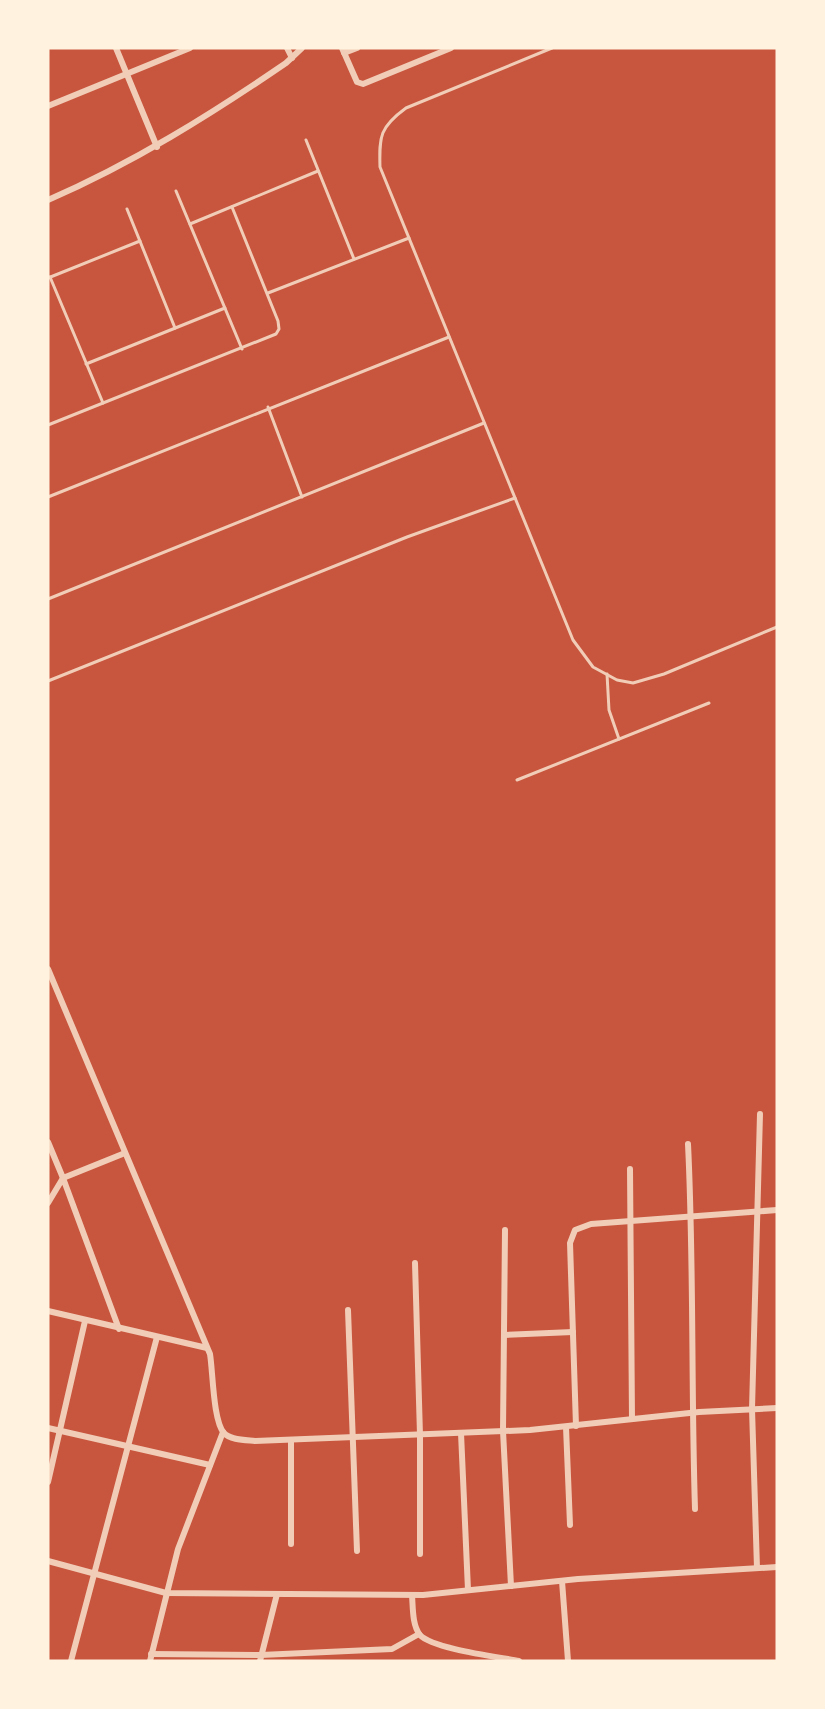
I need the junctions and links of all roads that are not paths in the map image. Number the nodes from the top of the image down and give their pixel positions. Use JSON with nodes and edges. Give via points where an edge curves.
{"nodes":[{"id":1,"x":116,"y":48,"type":"edge"},
{"id":2,"x":190,"y":48,"type":"edge"},
{"id":3,"x":287,"y":48,"type":"edge"},
{"id":4,"x":302,"y":48,"type":"edge"},
{"id":5,"x":357,"y":48,"type":"edge"},
{"id":6,"x":451,"y":48,"type":"edge"},
{"id":7,"x":552,"y":48,"type":"edge"},
{"id":8,"x":343,"y":51,"type":"edge"},
{"id":9,"x":292,"y":58,"type":"junction"},
{"id":10,"x":126,"y":74,"type":"junction"},
{"id":11,"x":48,"y":106,"type":"edge"},
{"id":12,"x":306,"y":140,"type":"dead end"},
{"id":13,"x":157,"y":147,"type":"junction"},
{"id":14,"x":318,"y":171,"type":"junction"},
{"id":15,"x":177,"y":191,"type":"dead end"},
{"id":16,"x":48,"y":200,"type":"edge"},
{"id":17,"x":232,"y":207,"type":"junction"},
{"id":18,"x":127,"y":209,"type":"dead end"},
{"id":19,"x":190,"y":224,"type":"junction"},
{"id":20,"x":409,"y":238,"type":"junction"},
{"id":21,"x":140,"y":241,"type":"junction"},
{"id":22,"x":354,"y":259,"type":"junction"},
{"id":23,"x":49,"y":278,"type":"edge"},
{"id":24,"x":268,"y":293,"type":"junction"},
{"id":25,"x":225,"y":308,"type":"junction"},
{"id":26,"x":175,"y":328,"type":"junction"},
{"id":27,"x":449,"y":337,"type":"junction"},
{"id":28,"x":242,"y":349,"type":"junction"},
{"id":29,"x":86,"y":364,"type":"junction"},
{"id":30,"x":103,"y":403,"type":"junction"},
{"id":31,"x":268,"y":407,"type":"junction"},
{"id":32,"x":484,"y":423,"type":"junction"},
{"id":33,"x":48,"y":425,"type":"edge"},
{"id":34,"x":48,"y":497,"type":"edge"},
{"id":35,"x":302,"y":497,"type":"junction"},
{"id":36,"x":515,"y":498,"type":"junction"},
{"id":37,"x":48,"y":599,"type":"edge"},
{"id":38,"x":777,"y":627,"type":"edge"},
{"id":39,"x":607,"y":674,"type":"junction"},
{"id":40,"x":48,"y":681,"type":"edge"},
{"id":41,"x":709,"y":703,"type":"dead end"},
{"id":42,"x":619,"y":740,"type":"junction"},
{"id":43,"x":517,"y":780,"type":"dead end"},
{"id":44,"x":48,"y":969,"type":"edge"},
{"id":45,"x":760,"y":1114,"type":"dead end"},
{"id":46,"x":48,"y":1142,"type":"edge"},
{"id":47,"x":688,"y":1144,"type":"dead end"},
{"id":48,"x":125,"y":1152,"type":"junction"},
{"id":49,"x":630,"y":1169,"type":"dead end"},
{"id":50,"x":63,"y":1178,"type":"junction"},
{"id":51,"x":48,"y":1203,"type":"edge"},
{"id":52,"x":777,"y":1210,"type":"edge"},
{"id":53,"x":757,"y":1212,"type":"junction"},
{"id":54,"x":692,"y":1217,"type":"junction"},
{"id":55,"x":631,"y":1222,"type":"junction"},
{"id":56,"x":505,"y":1230,"type":"dead end"},
{"id":57,"x":415,"y":1263,"type":"dead end"},
{"id":58,"x":348,"y":1310,"type":"dead end"},
{"id":59,"x":48,"y":1311,"type":"edge"},
{"id":60,"x":85,"y":1321,"type":"junction"},
{"id":61,"x":119,"y":1329,"type":"junction"},
{"id":62,"x":573,"y":1332,"type":"junction"},
{"id":63,"x":504,"y":1335,"type":"junction"},
{"id":64,"x":157,"y":1337,"type":"junction"},
{"id":65,"x":207,"y":1348,"type":"junction"},
{"id":66,"x":777,"y":1408,"type":"edge"},
{"id":67,"x":752,"y":1409,"type":"junction"},
{"id":68,"x":692,"y":1413,"type":"junction"},
{"id":69,"x":632,"y":1419,"type":"junction"},
{"id":70,"x":576,"y":1426,"type":"junction"},
{"id":71,"x":566,"y":1427,"type":"junction"},
{"id":72,"x":48,"y":1428,"type":"edge"},
{"id":73,"x":61,"y":1431,"type":"junction"},
{"id":74,"x":503,"y":1431,"type":"junction"},
{"id":75,"x":223,"y":1432,"type":"junction"},
{"id":76,"x":461,"y":1433,"type":"junction"},
{"id":77,"x":420,"y":1435,"type":"junction"},
{"id":78,"x":353,"y":1437,"type":"junction"},
{"id":79,"x":291,"y":1440,"type":"junction"},
{"id":80,"x":127,"y":1446,"type":"junction"},
{"id":81,"x":210,"y":1465,"type":"junction"},
{"id":82,"x":48,"y":1482,"type":"edge"},
{"id":83,"x":695,"y":1509,"type":"dead end"},
{"id":84,"x":570,"y":1525,"type":"dead end"},
{"id":85,"x":291,"y":1545,"type":"dead end"},
{"id":86,"x":357,"y":1551,"type":"dead end"},
{"id":87,"x":420,"y":1554,"type":"dead end"},
{"id":88,"x":48,"y":1561,"type":"edge"},
{"id":89,"x":777,"y":1567,"type":"edge"},
{"id":90,"x":757,"y":1568,"type":"junction"},
{"id":91,"x":93,"y":1572,"type":"junction"},
{"id":92,"x":562,"y":1581,"type":"junction"},
{"id":93,"x":511,"y":1586,"type":"junction"},
{"id":94,"x":468,"y":1590,"type":"junction"},
{"id":95,"x":166,"y":1593,"type":"junction"},
{"id":96,"x":277,"y":1594,"type":"junction"},
{"id":97,"x":412,"y":1594,"type":"junction"},
{"id":98,"x":419,"y":1634,"type":"junction"},
{"id":99,"x":150,"y":1658,"type":"edge"},
{"id":100,"x":260,"y":1658,"type":"edge"},
{"id":101,"x":71,"y":1661,"type":"edge"},
{"id":102,"x":519,"y":1661,"type":"edge"},
{"id":103,"x":568,"y":1661,"type":"edge"}],
"edges":[{"from":1,"to":10,"type":"street"},
{"from":2,"to":10,"type":"street"},
{"from":3,"to":9,"type":"street"},
{"from":4,"to":9,"type":"street"},
{"from":5,"to":8,"type":"street"},
{"from":6,"to":8,"type":"street","via":[[363,84],[357,82]]},
{"from":7,"to":20,"type":"lane","via":[[406,108],[390,120],[380,136],[380,167]]},
{"from":9,"to":13,"type":"street"},
{"from":10,"to":11,"type":"street"},
{"from":10,"to":13,"type":"street"},
{"from":12,"to":14,"type":"lane"},
{"from":13,"to":16,"type":"street"},
{"from":14,"to":17,"type":"lane"},
{"from":14,"to":22,"type":"lane"},
{"from":15,"to":19,"type":"lane"},
{"from":17,"to":19,"type":"lane"},
{"from":17,"to":24,"type":"lane"},
{"from":18,"to":21,"type":"lane"},
{"from":19,"to":25,"type":"lane"},
{"from":20,"to":22,"type":"lane"},
{"from":20,"to":27,"type":"lane"},
{"from":21,"to":23,"type":"lane"},
{"from":21,"to":26,"type":"lane"},
{"from":22,"to":24,"type":"lane"},
{"from":23,"to":29,"type":"lane"},
{"from":24,"to":28,"type":"lane","via":[[279,329]]},
{"from":25,"to":26,"type":"lane"},
{"from":25,"to":28,"type":"lane"},
{"from":26,"to":29,"type":"lane"},
{"from":27,"to":31,"type":"lane"},
{"from":27,"to":32,"type":"lane"},
{"from":28,"to":30,"type":"lane"},
{"from":29,"to":30,"type":"lane"},
{"from":30,"to":33,"type":"lane"},
{"from":31,"to":34,"type":"lane"},
{"from":31,"to":35,"type":"lane"},
{"from":32,"to":35,"type":"lane"},
{"from":32,"to":36,"type":"lane"},
{"from":35,"to":37,"type":"lane"},
{"from":36,"to":39,"type":"lane","via":[[573,640],[593,667]]},
{"from":36,"to":40,"type":"lane","via":[[407,537]]},
{"from":38,"to":39,"type":"lane","via":[[633,683]]},
{"from":39,"to":42,"type":"lane","via":[[609,710]]},
{"from":41,"to":42,"type":"lane"},
{"from":42,"to":43,"type":"lane"},
{"from":44,"to":48,"type":"street"},
{"from":45,"to":53,"type":"street"},
{"from":46,"to":50,"type":"street"},
{"from":47,"to":54,"type":"street"},
{"from":48,"to":50,"type":"street"},
{"from":48,"to":65,"type":"street"},
{"from":49,"to":55,"type":"street"},
{"from":50,"to":51,"type":"street"},
{"from":50,"to":61,"type":"street"},
{"from":52,"to":53,"type":"street"},
{"from":53,"to":54,"type":"street"},
{"from":53,"to":67,"type":"street"},
{"from":54,"to":55,"type":"street"},
{"from":54,"to":68,"type":"street"},
{"from":55,"to":62,"type":"street","via":[[580,1227],[572,1236]]},
{"from":55,"to":69,"type":"street"},
{"from":56,"to":63,"type":"street"},
{"from":57,"to":77,"type":"street"},
{"from":58,"to":78,"type":"street"},
{"from":59,"to":60,"type":"street"},
{"from":60,"to":61,"type":"street"},
{"from":60,"to":73,"type":"street"},
{"from":61,"to":64,"type":"street"},
{"from":62,"to":63,"type":"street"},
{"from":62,"to":70,"type":"street"},
{"from":63,"to":74,"type":"street"},
{"from":64,"to":65,"type":"street"},
{"from":64,"to":80,"type":"street"},
{"from":65,"to":75,"type":"street","via":[[218,1422]]},
{"from":66,"to":67,"type":"street"},
{"from":67,"to":68,"type":"street"},
{"from":67,"to":90,"type":"street"},
{"from":68,"to":69,"type":"street"},
{"from":68,"to":83,"type":"street"},
{"from":69,"to":70,"type":"street"},
{"from":70,"to":71,"type":"street"},
{"from":71,"to":74,"type":"street"},
{"from":71,"to":84,"type":"street"},
{"from":72,"to":73,"type":"street"},
{"from":73,"to":80,"type":"street"},
{"from":73,"to":82,"type":"street"},
{"from":74,"to":76,"type":"street"},
{"from":74,"to":93,"type":"street"},
{"from":75,"to":79,"type":"street","via":[[255,1441]]},
{"from":75,"to":81,"type":"street"},
{"from":76,"to":77,"type":"street"},
{"from":76,"to":94,"type":"street"},
{"from":77,"to":78,"type":"street"},
{"from":77,"to":87,"type":"street"},
{"from":78,"to":79,"type":"street"},
{"from":78,"to":86,"type":"street"},
{"from":79,"to":85,"type":"street"},
{"from":80,"to":81,"type":"street"},
{"from":80,"to":91,"type":"street"},
{"from":81,"to":95,"type":"street","via":[[178,1548]]},
{"from":88,"to":91,"type":"street"},
{"from":89,"to":90,"type":"street"},
{"from":90,"to":92,"type":"street"},
{"from":91,"to":95,"type":"street"},
{"from":91,"to":101,"type":"street"},
{"from":92,"to":93,"type":"street"},
{"from":92,"to":103,"type":"street"},
{"from":93,"to":94,"type":"street"},
{"from":94,"to":97,"type":"street"},
{"from":95,"to":96,"type":"street"},
{"from":95,"to":99,"type":"street"},
{"from":96,"to":97,"type":"street"},
{"from":96,"to":100,"type":"street"},
{"from":97,"to":98,"type":"street"},
{"from":98,"to":100,"type":"street","via":[[392,1649]]},
{"from":98,"to":102,"type":"street","via":[[448,1647]]},
{"from":99,"to":100,"type":"street"}]}
